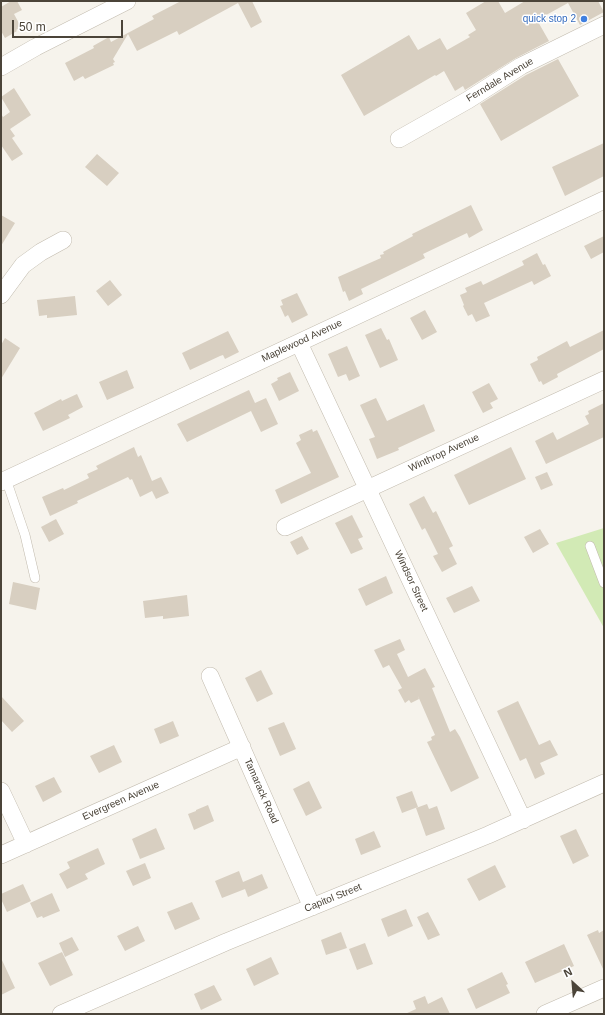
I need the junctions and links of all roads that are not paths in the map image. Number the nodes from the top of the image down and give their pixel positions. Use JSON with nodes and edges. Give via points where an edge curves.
{"nodes":[{"id":1,"x":127,"y":1,"type":"edge"},
{"id":2,"x":604,"y":25,"type":"edge"},
{"id":3,"x":1,"y":67,"type":"edge"},
{"id":4,"x":399,"y":139,"type":"dead end"},
{"id":5,"x":604,"y":200,"type":"edge"},
{"id":6,"x":63,"y":240,"type":"dead end"},
{"id":7,"x":1,"y":295,"type":"edge"},
{"id":8,"x":299,"y":343,"type":"junction"},
{"id":9,"x":604,"y":380,"type":"edge"},
{"id":10,"x":4,"y":481,"type":"edge"},
{"id":11,"x":367,"y":489,"type":"junction"},
{"id":12,"x":285,"y":527,"type":"dead end"},
{"id":13,"x":590,"y":546,"type":"dead end"},
{"id":14,"x":35,"y":578,"type":"dead end"},
{"id":15,"x":604,"y":583,"type":"edge"},
{"id":16,"x":210,"y":676,"type":"dead end"},
{"id":17,"x":242,"y":747,"type":"junction"},
{"id":18,"x":604,"y":783,"type":"edge"},
{"id":19,"x":1,"y":791,"type":"edge"},
{"id":20,"x":523,"y":820,"type":"junction"},
{"id":21,"x":26,"y":844,"type":"junction"},
{"id":22,"x":1,"y":856,"type":"edge"},
{"id":23,"x":312,"y":907,"type":"junction"},
{"id":24,"x":604,"y":988,"type":"edge"},
{"id":25,"x":61,"y":1014,"type":"edge"},
{"id":26,"x":545,"y":1014,"type":"edge"}],
"edges":[{"from":1,"to":3,"type":"street"},
{"from":2,"to":4,"type":"street","name":"Ferndale Avenue","via":[[522,66]]},
{"from":5,"to":8,"type":"street","name":"Maplewood Avenue"},
{"from":6,"to":7,"type":"street","via":[[23,265]]},
{"from":8,"to":10,"type":"street","name":"Maplewood Avenue"},
{"from":8,"to":11,"type":"street","name":"Windsor Street"},
{"from":9,"to":11,"type":"street","name":"Winthrop Avenue"},
{"from":10,"to":14,"type":"lane","via":[[25,535]]},
{"from":11,"to":12,"type":"street","name":"Winthrop Avenue"},
{"from":11,"to":20,"type":"street","name":"Windsor Street"},
{"from":13,"to":15,"type":"lane"},
{"from":16,"to":17,"type":"street","name":"Tamarack Road"},
{"from":17,"to":21,"type":"street","name":"Evergreen Avenue"},
{"from":17,"to":23,"type":"street","name":"Tamarack Road"},
{"from":18,"to":20,"type":"street","name":"Capitol Street"},
{"from":19,"to":21,"type":"street"},
{"from":20,"to":23,"type":"street","name":"Capitol Street"},
{"from":21,"to":22,"type":"street","name":"Evergreen Avenue"},
{"from":23,"to":25,"type":"street","name":"Capitol Street"},
{"from":24,"to":26,"type":"street"}]}
